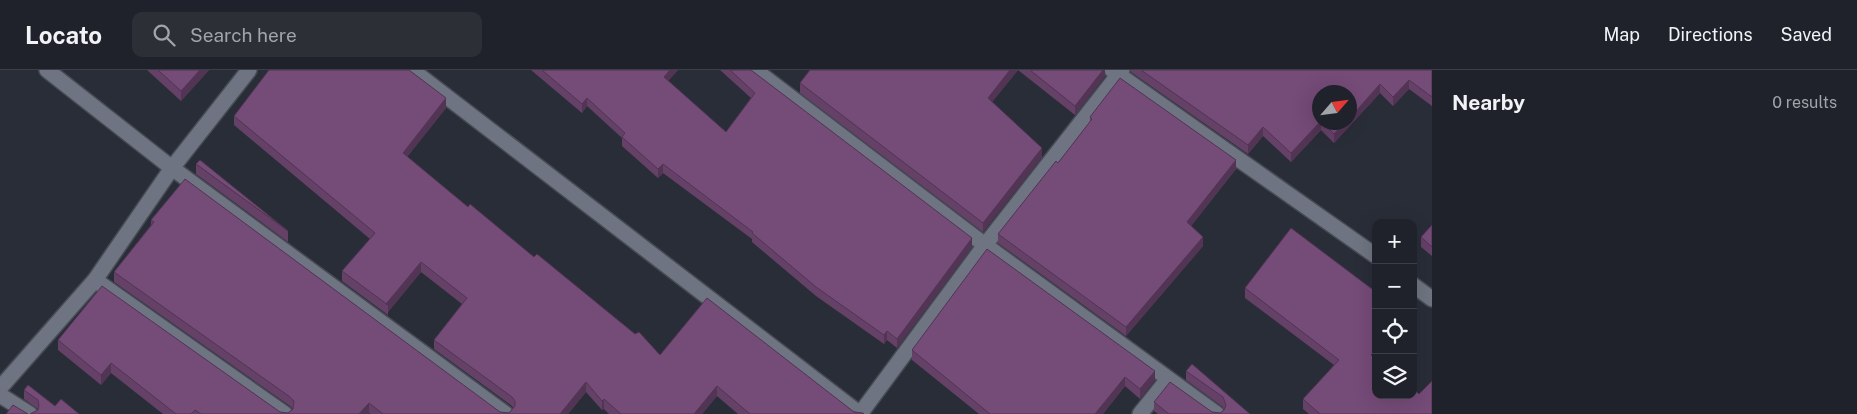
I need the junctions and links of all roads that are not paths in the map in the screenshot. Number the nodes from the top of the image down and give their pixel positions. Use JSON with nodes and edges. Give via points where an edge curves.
{"nodes":[{"id":1,"x":47,"y":70,"type":"edge"},
{"id":2,"x":249,"y":70,"type":"edge"},
{"id":3,"x":412,"y":70,"type":"edge"},
{"id":4,"x":755,"y":70,"type":"edge"},
{"id":5,"x":1117,"y":72,"type":"edge"},
{"id":6,"x":172,"y":168,"type":"junction"},
{"id":7,"x":985,"y":246,"type":"junction"},
{"id":8,"x":1372,"y":253,"type":"edge"},
{"id":9,"x":95,"y":280,"type":"junction"},
{"id":10,"x":1417,"y":288,"type":"edge"},
{"id":11,"x":1432,"y":299,"type":"edge"},
{"id":12,"x":1168,"y":379,"type":"junction"},
{"id":13,"x":0,"y":388,"type":"edge"},
{"id":14,"x":0,"y":395,"type":"edge"},
{"id":15,"x":30,"y":414,"type":"edge"},
{"id":16,"x":285,"y":414,"type":"edge"},
{"id":17,"x":506,"y":414,"type":"edge"},
{"id":18,"x":860,"y":414,"type":"edge"},
{"id":19,"x":1140,"y":414,"type":"edge"},
{"id":20,"x":1217,"y":414,"type":"edge"}],
"edges":[{"from":1,"to":6,"type":"street"},
{"from":2,"to":6,"type":"street"},
{"from":3,"to":18,"type":"street"},
{"from":4,"to":7,"type":"street"},
{"from":5,"to":7,"type":"street"},
{"from":5,"to":8,"type":"street"},
{"from":6,"to":9,"type":"street"},
{"from":6,"to":17,"type":"street"},
{"from":7,"to":12,"type":"street"},
{"from":7,"to":18,"type":"street"},
{"from":9,"to":13,"type":"street"},
{"from":9,"to":16,"type":"street"},
{"from":10,"to":11,"type":"street"},
{"from":12,"to":19,"type":"street"},
{"from":12,"to":20,"type":"street"},
{"from":14,"to":15,"type":"street"}]}
